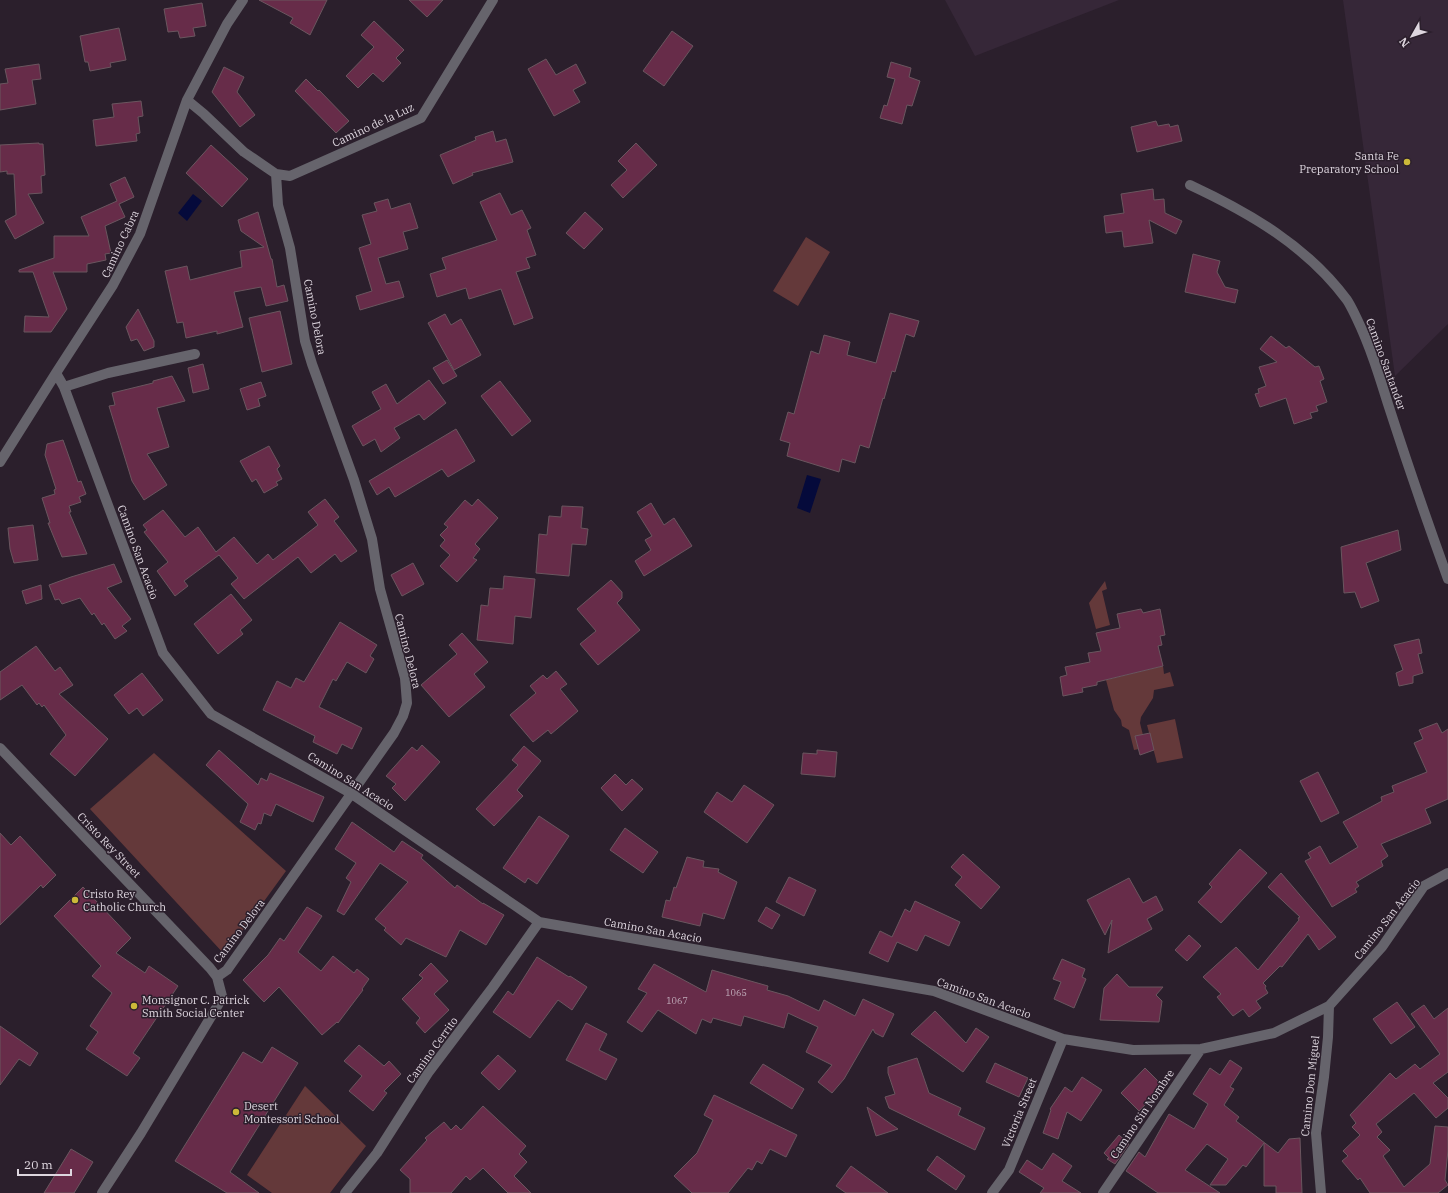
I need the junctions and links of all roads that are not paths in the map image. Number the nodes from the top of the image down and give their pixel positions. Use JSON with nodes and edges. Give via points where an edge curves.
{"nodes":[{"id":1,"x":243,"y":0,"type":"edge"},
{"id":2,"x":493,"y":0,"type":"edge"},
{"id":3,"x":187,"y":100,"type":"junction"},
{"id":4,"x":276,"y":174,"type":"junction"},
{"id":5,"x":1190,"y":184,"type":"dead end"},
{"id":6,"x":195,"y":354,"type":"dead end"},
{"id":7,"x":56,"y":373,"type":"junction"},
{"id":8,"x":64,"y":387,"type":"junction"},
{"id":9,"x":0,"y":462,"type":"edge"},
{"id":10,"x":1448,"y":579,"type":"edge"},
{"id":11,"x":0,"y":748,"type":"edge"},
{"id":12,"x":352,"y":794,"type":"junction"},
{"id":13,"x":1448,"y":873,"type":"edge"},
{"id":14,"x":539,"y":922,"type":"junction"},
{"id":15,"x":217,"y":977,"type":"junction"},
{"id":16,"x":1328,"y":1006,"type":"junction"},
{"id":17,"x":1063,"y":1039,"type":"junction"},
{"id":18,"x":1201,"y":1049,"type":"junction"},
{"id":19,"x":102,"y":1193,"type":"edge"},
{"id":20,"x":345,"y":1193,"type":"edge"},
{"id":21,"x":992,"y":1193,"type":"edge"},
{"id":22,"x":1103,"y":1193,"type":"edge"},
{"id":23,"x":1321,"y":1193,"type":"edge"}],
"edges":[{"from":1,"to":3,"type":"street","name":"Camino Cabra"},
{"from":2,"to":4,"type":"street","name":"Camino de la Luz","via":[[421,118],[290,176]]},
{"from":3,"to":4,"type":"street","via":[[244,152]]},
{"from":3,"to":7,"type":"street","name":"Camino Cabra","via":[[140,234],[113,285]]},
{"from":4,"to":12,"type":"street","name":"Camino Delora","via":[[278,205],[290,248],[305,341],[372,539],[380,589],[407,693],[403,716],[394,733]]},
{"from":5,"to":10,"type":"street","name":"Camino Santander","via":[[1227,202],[1307,256],[1325,272],[1348,301],[1364,334]]},
{"from":6,"to":8,"type":"street","via":[[108,373]]},
{"from":7,"to":8,"type":"street","name":"Camino San Acacio"},
{"from":7,"to":9,"type":"street","name":"Camino Cabra"},
{"from":8,"to":12,"type":"street","name":"Camino San Acacio","via":[[163,653],[212,714]]},
{"from":11,"to":15,"type":"street","name":"Cristo Rey Street"},
{"from":12,"to":14,"type":"street","name":"Camino San Acacio"},
{"from":12,"to":15,"type":"street","name":"Camino Delora","via":[[228,970]]},
{"from":13,"to":16,"type":"street","name":"Camino San Acacio","via":[[1424,886],[1382,947]]},
{"from":14,"to":17,"type":"street","name":"Camino San Acacio","via":[[934,991]]},
{"from":14,"to":20,"type":"street","name":"Camino Cerrito","via":[[428,1073],[377,1153]]},
{"from":15,"to":19,"type":"street","name":"Camino Delora","via":[[222,996],[218,1005]]},
{"from":16,"to":18,"type":"street","name":"Camino San Acacio","via":[[1274,1033]]},
{"from":16,"to":23,"type":"street","name":"Camino Don Miguel","via":[[1328,1037],[1316,1133]]},
{"from":17,"to":18,"type":"street","name":"Camino San Acacio","via":[[1133,1050]]},
{"from":17,"to":21,"type":"street","name":"Victoria Street","via":[[1009,1170]]},
{"from":18,"to":22,"type":"street","name":"Camino Sin Nombre"}]}
